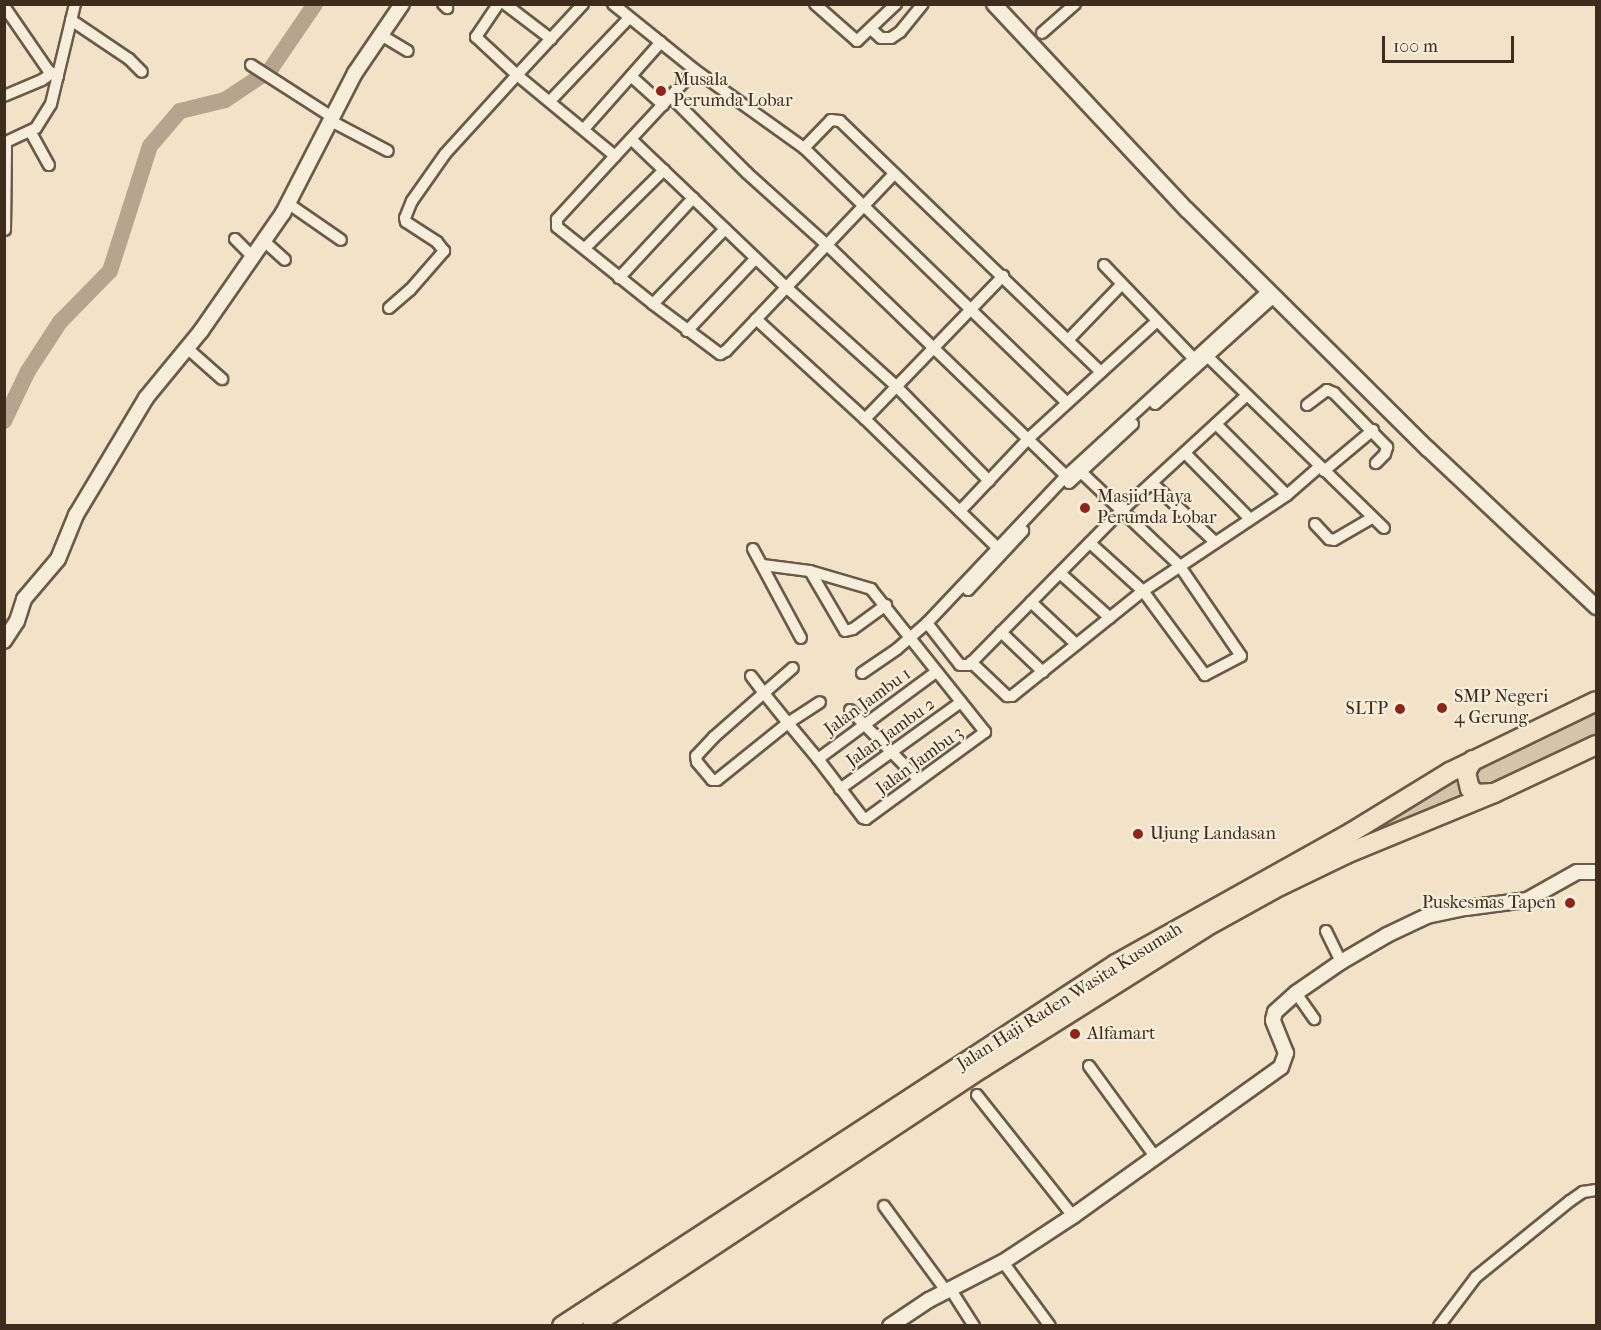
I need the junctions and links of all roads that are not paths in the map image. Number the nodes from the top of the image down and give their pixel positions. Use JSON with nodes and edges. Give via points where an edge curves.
{"nodes":[{"id":1,"x":75,"y":4,"type":"edge"},
{"id":2,"x":402,"y":4,"type":"edge"},
{"id":3,"x":498,"y":4,"type":"edge"},
{"id":4,"x":505,"y":4,"type":"edge"},
{"id":5,"x":613,"y":4,"type":"edge"},
{"id":6,"x":815,"y":4,"type":"edge"},
{"id":7,"x":896,"y":4,"type":"edge"},
{"id":8,"x":923,"y":4,"type":"edge"},
{"id":9,"x":994,"y":4,"type":"edge"},
{"id":10,"x":1075,"y":4,"type":"edge"},
{"id":11,"x":4,"y":6,"type":"edge"},
{"id":12,"x":577,"y":6,"type":"edge"},
{"id":13,"x":629,"y":18,"type":"junction"},
{"id":14,"x":71,"y":20,"type":"junction"},
{"id":15,"x":871,"y":28,"type":"junction"},
{"id":16,"x":1042,"y":33,"type":"dead end"},
{"id":17,"x":384,"y":37,"type":"junction"},
{"id":18,"x":551,"y":39,"type":"junction"},
{"id":19,"x":661,"y":42,"type":"junction"},
{"id":20,"x":408,"y":51,"type":"dead end"},
{"id":21,"x":251,"y":64,"type":"dead end"},
{"id":22,"x":695,"y":70,"type":"junction"},
{"id":23,"x":142,"y":72,"type":"dead end"},
{"id":24,"x":55,"y":75,"type":"junction"},
{"id":25,"x":517,"y":75,"type":"junction"},
{"id":26,"x":632,"y":77,"type":"junction"},
{"id":27,"x":4,"y":96,"type":"edge"},
{"id":28,"x":671,"y":97,"type":"junction"},
{"id":29,"x":551,"y":100,"type":"junction"},
{"id":30,"x":663,"y":105,"type":"junction"},
{"id":31,"x":333,"y":122,"type":"junction"},
{"id":32,"x":584,"y":129,"type":"junction"},
{"id":33,"x":30,"y":131,"type":"junction"},
{"id":34,"x":631,"y":139,"type":"junction"},
{"id":35,"x":804,"y":148,"type":"junction"},
{"id":36,"x":388,"y":152,"type":"dead end"},
{"id":37,"x":615,"y":156,"type":"junction"},
{"id":38,"x":49,"y":165,"type":"dead end"},
{"id":39,"x":664,"y":171,"type":"junction"},
{"id":40,"x":894,"y":174,"type":"junction"},
{"id":41,"x":693,"y":198,"type":"junction"},
{"id":42,"x":864,"y":205,"type":"junction"},
{"id":43,"x":292,"y":207,"type":"junction"},
{"id":44,"x":725,"y":229,"type":"junction"},
{"id":45,"x":5,"y":230,"type":"edge"},
{"id":46,"x":235,"y":239,"type":"dead end"},
{"id":47,"x":341,"y":240,"type":"dead end"},
{"id":48,"x":264,"y":242,"type":"junction"},
{"id":49,"x":827,"y":245,"type":"junction"},
{"id":50,"x":585,"y":248,"type":"junction"},
{"id":51,"x":253,"y":258,"type":"junction"},
{"id":52,"x":756,"y":258,"type":"junction"},
{"id":53,"x":285,"y":260,"type":"dead end"},
{"id":54,"x":1104,"y":266,"type":"dead end"},
{"id":55,"x":1003,"y":276,"type":"junction"},
{"id":56,"x":619,"y":278,"type":"junction"},
{"id":57,"x":1121,"y":285,"type":"junction"},
{"id":58,"x":786,"y":287,"type":"junction"},
{"id":59,"x":1272,"y":293,"type":"junction"},
{"id":60,"x":653,"y":304,"type":"junction"},
{"id":61,"x":389,"y":308,"type":"dead end"},
{"id":62,"x":969,"y":310,"type":"junction"},
{"id":63,"x":756,"y":319,"type":"junction"},
{"id":64,"x":1156,"y":322,"type":"junction"},
{"id":65,"x":687,"y":331,"type":"junction"},
{"id":66,"x":1069,"y":339,"type":"junction"},
{"id":67,"x":933,"y":348,"type":"junction"},
{"id":68,"x":190,"y":350,"type":"junction"},
{"id":69,"x":1201,"y":358,"type":"junction"},
{"id":70,"x":1101,"y":372,"type":"junction"},
{"id":71,"x":222,"y":379,"type":"dead end"},
{"id":72,"x":896,"y":386,"type":"junction"},
{"id":73,"x":1246,"y":396,"type":"junction"},
{"id":74,"x":1067,"y":403,"type":"junction"},
{"id":75,"x":1307,"y":405,"type":"dead end"},
{"id":76,"x":865,"y":419,"type":"junction"},
{"id":77,"x":1216,"y":424,"type":"junction"},
{"id":78,"x":1373,"y":430,"type":"junction"},
{"id":79,"x":1029,"y":438,"type":"junction"},
{"id":80,"x":1185,"y":453,"type":"junction"},
{"id":81,"x":1376,"y":463,"type":"dead end"},
{"id":82,"x":1321,"y":469,"type":"junction"},
{"id":83,"x":1081,"y":472,"type":"junction"},
{"id":84,"x":1069,"y":478,"type":"junction"},
{"id":85,"x":989,"y":481,"type":"junction"},
{"id":86,"x":1152,"y":483,"type":"junction"},
{"id":87,"x":1287,"y":495,"type":"junction"},
{"id":88,"x":960,"y":511,"type":"junction"},
{"id":89,"x":1121,"y":512,"type":"junction"},
{"id":90,"x":1372,"y":518,"type":"junction"},
{"id":91,"x":1250,"y":519,"type":"junction"},
{"id":92,"x":1315,"y":524,"type":"dead end"},
{"id":93,"x":1384,"y":528,"type":"dead end"},
{"id":94,"x":1214,"y":541,"type":"junction"},
{"id":95,"x":1090,"y":543,"type":"junction"},
{"id":96,"x":753,"y":549,"type":"dead end"},
{"id":97,"x":1000,"y":550,"type":"junction"},
{"id":98,"x":763,"y":565,"type":"junction"},
{"id":99,"x":1179,"y":565,"type":"junction"},
{"id":100,"x":810,"y":571,"type":"junction"},
{"id":101,"x":1060,"y":573,"type":"junction"},
{"id":102,"x":1143,"y":591,"type":"junction"},
{"id":103,"x":1031,"y":602,"type":"junction"},
{"id":104,"x":886,"y":606,"type":"junction"},
{"id":105,"x":1596,"y":607,"type":"edge"},
{"id":106,"x":1110,"y":618,"type":"junction"},
{"id":107,"x":929,"y":625,"type":"junction"},
{"id":108,"x":1001,"y":632,"type":"junction"},
{"id":109,"x":801,"y":638,"type":"dead end"},
{"id":110,"x":912,"y":639,"type":"junction"},
{"id":111,"x":4,"y":641,"type":"edge"},
{"id":112,"x":1076,"y":644,"type":"junction"},
{"id":113,"x":971,"y":662,"type":"junction"},
{"id":114,"x":793,"y":668,"type":"dead end"},
{"id":115,"x":936,"y":672,"type":"junction"},
{"id":116,"x":1043,"y":672,"type":"junction"},
{"id":117,"x":862,"y":673,"type":"dead end"},
{"id":118,"x":751,"y":676,"type":"dead end"},
{"id":119,"x":764,"y":693,"type":"junction"},
{"id":120,"x":1593,"y":701,"type":"edge"},
{"id":121,"x":820,"y":702,"type":"dead end"},
{"id":122,"x":961,"y":702,"type":"junction"},
{"id":123,"x":850,"y":710,"type":"dead end"},
{"id":124,"x":788,"y":723,"type":"junction"},
{"id":125,"x":865,"y":726,"type":"junction"},
{"id":126,"x":1596,"y":745,"type":"edge"},
{"id":127,"x":892,"y":754,"type":"junction"},
{"id":128,"x":819,"y":759,"type":"junction"},
{"id":129,"x":1473,"y":760,"type":"junction"},
{"id":130,"x":919,"y":780,"type":"junction"},
{"id":131,"x":840,"y":789,"type":"junction"},
{"id":132,"x":1494,"y":793,"type":"junction"},
{"id":133,"x":1596,"y":872,"type":"edge"},
{"id":134,"x":1326,"y":931,"type":"dead end"},
{"id":135,"x":1341,"y":962,"type":"junction"},
{"id":136,"x":1120,"y":970,"type":"junction"},
{"id":137,"x":1296,"y":993,"type":"junction"},
{"id":138,"x":1314,"y":1019,"type":"dead end"},
{"id":139,"x":1089,"y":1066,"type":"dead end"},
{"id":140,"x":977,"y":1095,"type":"dead end"},
{"id":141,"x":1154,"y":1155,"type":"junction"},
{"id":142,"x":1596,"y":1190,"type":"edge"},
{"id":143,"x":884,"y":1206,"type":"dead end"},
{"id":144,"x":1073,"y":1216,"type":"junction"},
{"id":145,"x":1003,"y":1262,"type":"junction"},
{"id":146,"x":949,"y":1291,"type":"junction"},
{"id":147,"x":562,"y":1326,"type":"edge"},
{"id":148,"x":592,"y":1326,"type":"edge"},
{"id":149,"x":890,"y":1326,"type":"edge"},
{"id":150,"x":974,"y":1326,"type":"edge"},
{"id":151,"x":1050,"y":1326,"type":"edge"},
{"id":152,"x":1439,"y":1326,"type":"edge"}],
"edges":[{"from":1,"to":14,"type":"street"},
{"from":2,"to":17,"type":"street"},
{"from":3,"to":25,"type":"street","via":[[476,37]]},
{"from":4,"to":18,"type":"street"},
{"from":5,"to":13,"type":"street"},
{"from":6,"to":15,"type":"street","via":[[854,41]]},
{"from":7,"to":15,"type":"street"},
{"from":8,"to":15,"type":"street","via":[[891,38],[881,38]]},
{"from":9,"to":59,"type":"street","via":[[1187,210]]},
{"from":10,"to":16,"type":"street"},
{"from":11,"to":24,"type":"street"},
{"from":12,"to":18,"type":"street"},
{"from":13,"to":19,"type":"street"},
{"from":13,"to":29,"type":"street"},
{"from":14,"to":23,"type":"street"},
{"from":14,"to":24,"type":"street"},
{"from":17,"to":20,"type":"street"},
{"from":17,"to":31,"type":"street","via":[[363,60]]},
{"from":18,"to":25,"type":"street"},
{"from":19,"to":22,"type":"street"},
{"from":19,"to":26,"type":"street"},
{"from":21,"to":31,"type":"street"},
{"from":22,"to":28,"type":"street"},
{"from":22,"to":35,"type":"street"},
{"from":24,"to":27,"type":"street"},
{"from":24,"to":33,"type":"street","via":[[51,104]]},
{"from":25,"to":29,"type":"street"},
{"from":25,"to":61,"type":"street","via":[[445,154],[412,201],[406,222],[444,251]]},
{"from":26,"to":30,"type":"street"},
{"from":26,"to":32,"type":"street"},
{"from":28,"to":30,"type":"street"},
{"from":28,"to":49,"type":"street"},
{"from":29,"to":32,"type":"street"},
{"from":30,"to":34,"type":"street"},
{"from":31,"to":36,"type":"street"},
{"from":31,"to":43,"type":"street"},
{"from":32,"to":37,"type":"street"},
{"from":33,"to":38,"type":"street"},
{"from":33,"to":45,"type":"street","via":[[6,142]]},
{"from":34,"to":37,"type":"street"},
{"from":34,"to":39,"type":"street"},
{"from":35,"to":40,"type":"street","via":[[831,120],[837,119]]},
{"from":35,"to":42,"type":"street"},
{"from":37,"to":50,"type":"street","via":[[557,220],[557,227]]},
{"from":39,"to":41,"type":"street"},
{"from":39,"to":50,"type":"street"},
{"from":40,"to":42,"type":"street"},
{"from":40,"to":55,"type":"street"},
{"from":41,"to":44,"type":"street"},
{"from":41,"to":56,"type":"street"},
{"from":42,"to":49,"type":"street"},
{"from":42,"to":62,"type":"street"},
{"from":43,"to":47,"type":"street"},
{"from":43,"to":48,"type":"street"},
{"from":44,"to":52,"type":"street"},
{"from":44,"to":60,"type":"street"},
{"from":46,"to":51,"type":"street"},
{"from":48,"to":51,"type":"street"},
{"from":48,"to":53,"type":"street"},
{"from":49,"to":58,"type":"street"},
{"from":49,"to":67,"type":"street"},
{"from":50,"to":56,"type":"street"},
{"from":51,"to":68,"type":"street"},
{"from":52,"to":58,"type":"street"},
{"from":52,"to":65,"type":"street"},
{"from":54,"to":57,"type":"street"},
{"from":55,"to":62,"type":"street"},
{"from":55,"to":66,"type":"street"},
{"from":56,"to":60,"type":"street"},
{"from":57,"to":64,"type":"street"},
{"from":57,"to":66,"type":"street"},
{"from":58,"to":63,"type":"street"},
{"from":58,"to":72,"type":"street"},
{"from":59,"to":69,"type":"street"},
{"from":59,"to":105,"type":"street","via":[[1428,449]]},
{"from":60,"to":65,"type":"street"},
{"from":62,"to":67,"type":"street"},
{"from":62,"to":74,"type":"street"},
{"from":63,"to":65,"type":"street","via":[[721,354]]},
{"from":63,"to":76,"type":"street"},
{"from":64,"to":69,"type":"street"},
{"from":64,"to":70,"type":"street"},
{"from":66,"to":70,"type":"street"},
{"from":67,"to":72,"type":"street"},
{"from":67,"to":79,"type":"street"},
{"from":68,"to":71,"type":"street"},
{"from":68,"to":111,"type":"street","via":[[156,385],[131,422],[76,515],[58,559],[24,599],[17,621]]},
{"from":69,"to":73,"type":"street"},
{"from":69,"to":83,"type":"street"},
{"from":69,"to":84,"type":"street"},
{"from":70,"to":74,"type":"street"},
{"from":72,"to":76,"type":"street"},
{"from":72,"to":85,"type":"street"},
{"from":73,"to":77,"type":"street"},
{"from":73,"to":82,"type":"street"},
{"from":74,"to":79,"type":"street"},
{"from":75,"to":78,"type":"street","via":[[1330,390]]},
{"from":76,"to":88,"type":"street"},
{"from":77,"to":80,"type":"street"},
{"from":77,"to":87,"type":"street"},
{"from":78,"to":81,"type":"street","via":[[1388,449]]},
{"from":78,"to":82,"type":"street"},
{"from":79,"to":84,"type":"street"},
{"from":79,"to":85,"type":"street"},
{"from":80,"to":86,"type":"street"},
{"from":80,"to":91,"type":"street"},
{"from":82,"to":87,"type":"street"},
{"from":82,"to":90,"type":"street"},
{"from":83,"to":84,"type":"street"},
{"from":83,"to":89,"type":"street"},
{"from":84,"to":97,"type":"street"},
{"from":85,"to":88,"type":"street"},
{"from":86,"to":89,"type":"street"},
{"from":86,"to":94,"type":"street"},
{"from":87,"to":91,"type":"street"},
{"from":88,"to":97,"type":"street"},
{"from":89,"to":95,"type":"street"},
{"from":89,"to":99,"type":"street"},
{"from":90,"to":92,"type":"street","via":[[1334,540]]},
{"from":90,"to":93,"type":"street"},
{"from":91,"to":94,"type":"street"},
{"from":94,"to":99,"type":"street"},
{"from":95,"to":101,"type":"street"},
{"from":95,"to":102,"type":"street"},
{"from":96,"to":98,"type":"street"},
{"from":97,"to":107,"type":"street"},
{"from":98,"to":100,"type":"street"},
{"from":98,"to":109,"type":"street"},
{"from":99,"to":102,"type":"street"},
{"from":99,"to":102,"type":"street","via":[[1241,654],[1239,658],[1205,675]]},
{"from":100,"to":104,"type":"street","via":[[867,586]]},
{"from":100,"to":104,"type":"street","via":[[845,631]]},
{"from":101,"to":103,"type":"street"},
{"from":101,"to":106,"type":"street"},
{"from":102,"to":106,"type":"street"},
{"from":103,"to":108,"type":"street"},
{"from":103,"to":112,"type":"street"},
{"from":104,"to":110,"type":"street"},
{"from":106,"to":112,"type":"street"},
{"from":107,"to":110,"type":"street"},
{"from":107,"to":113,"type":"street","via":[[960,664],[966,667]]},
{"from":108,"to":113,"type":"street"},
{"from":108,"to":116,"type":"street"},
{"from":110,"to":115,"type":"street"},
{"from":110,"to":117,"type":"street"},
{"from":112,"to":116,"type":"street"},
{"from":113,"to":116,"type":"street","via":[[1009,697]]},
{"from":114,"to":119,"type":"street"},
{"from":115,"to":122,"type":"street"},
{"from":115,"to":125,"type":"street","name":"Jalan Jambu 1"},
{"from":118,"to":119,"type":"street"},
{"from":119,"to":124,"type":"street"},
{"from":119,"to":124,"type":"street","via":[[714,737],[696,756],[697,762],[712,780],[717,780]]},
{"from":120,"to":129,"type":"highway","name":"Jalan Haji Raden Wasita Kusumah"},
{"from":121,"to":124,"type":"street"},
{"from":122,"to":127,"type":"street","name":"Jalan Jambu 2"},
{"from":122,"to":130,"type":"street","name":"Jalan Jambu 3","via":[[985,731]]},
{"from":123,"to":125,"type":"street"},
{"from":124,"to":128,"type":"street"},
{"from":125,"to":127,"type":"street"},
{"from":125,"to":128,"type":"street","name":"Jalan Jambu 1"},
{"from":126,"to":132,"type":"highway","name":"Jalan Haji Raden Wasita Kusumah"},
{"from":127,"to":130,"type":"street"},
{"from":127,"to":131,"type":"street","name":"Jalan Jambu 2"},
{"from":128,"to":131,"type":"street"},
{"from":129,"to":132,"type":"highway","via":[[1466,772],[1470,789],[1478,794]]},
{"from":129,"to":136,"type":"highway","name":"Jalan Haji Raden Wasita Kusumah"},
{"from":130,"to":131,"type":"street","name":"Jalan Jambu 3","via":[[866,819]]},
{"from":132,"to":136,"type":"highway","name":"Jalan Haji Raden Wasita Kusumah","via":[[1317,867]]},
{"from":133,"to":135,"type":"street","via":[[1577,872],[1527,900],[1427,916]]},
{"from":134,"to":135,"type":"street"},
{"from":135,"to":137,"type":"street"},
{"from":136,"to":147,"type":"highway","name":"Jalan Haji Raden Wasita Kusumah"},
{"from":136,"to":148,"type":"highway","name":"Jalan Haji Raden Wasita Kusumah"},
{"from":137,"to":138,"type":"street"},
{"from":137,"to":141,"type":"street","via":[[1273,1016],[1286,1053],[1281,1067]]},
{"from":139,"to":141,"type":"street"},
{"from":140,"to":144,"type":"street"},
{"from":141,"to":144,"type":"street"},
{"from":142,"to":152,"type":"street","via":[[1582,1192],[1476,1277]]},
{"from":143,"to":146,"type":"street"},
{"from":144,"to":145,"type":"street"},
{"from":145,"to":146,"type":"street"},
{"from":145,"to":151,"type":"street"},
{"from":146,"to":149,"type":"street"},
{"from":146,"to":150,"type":"street"}]}
